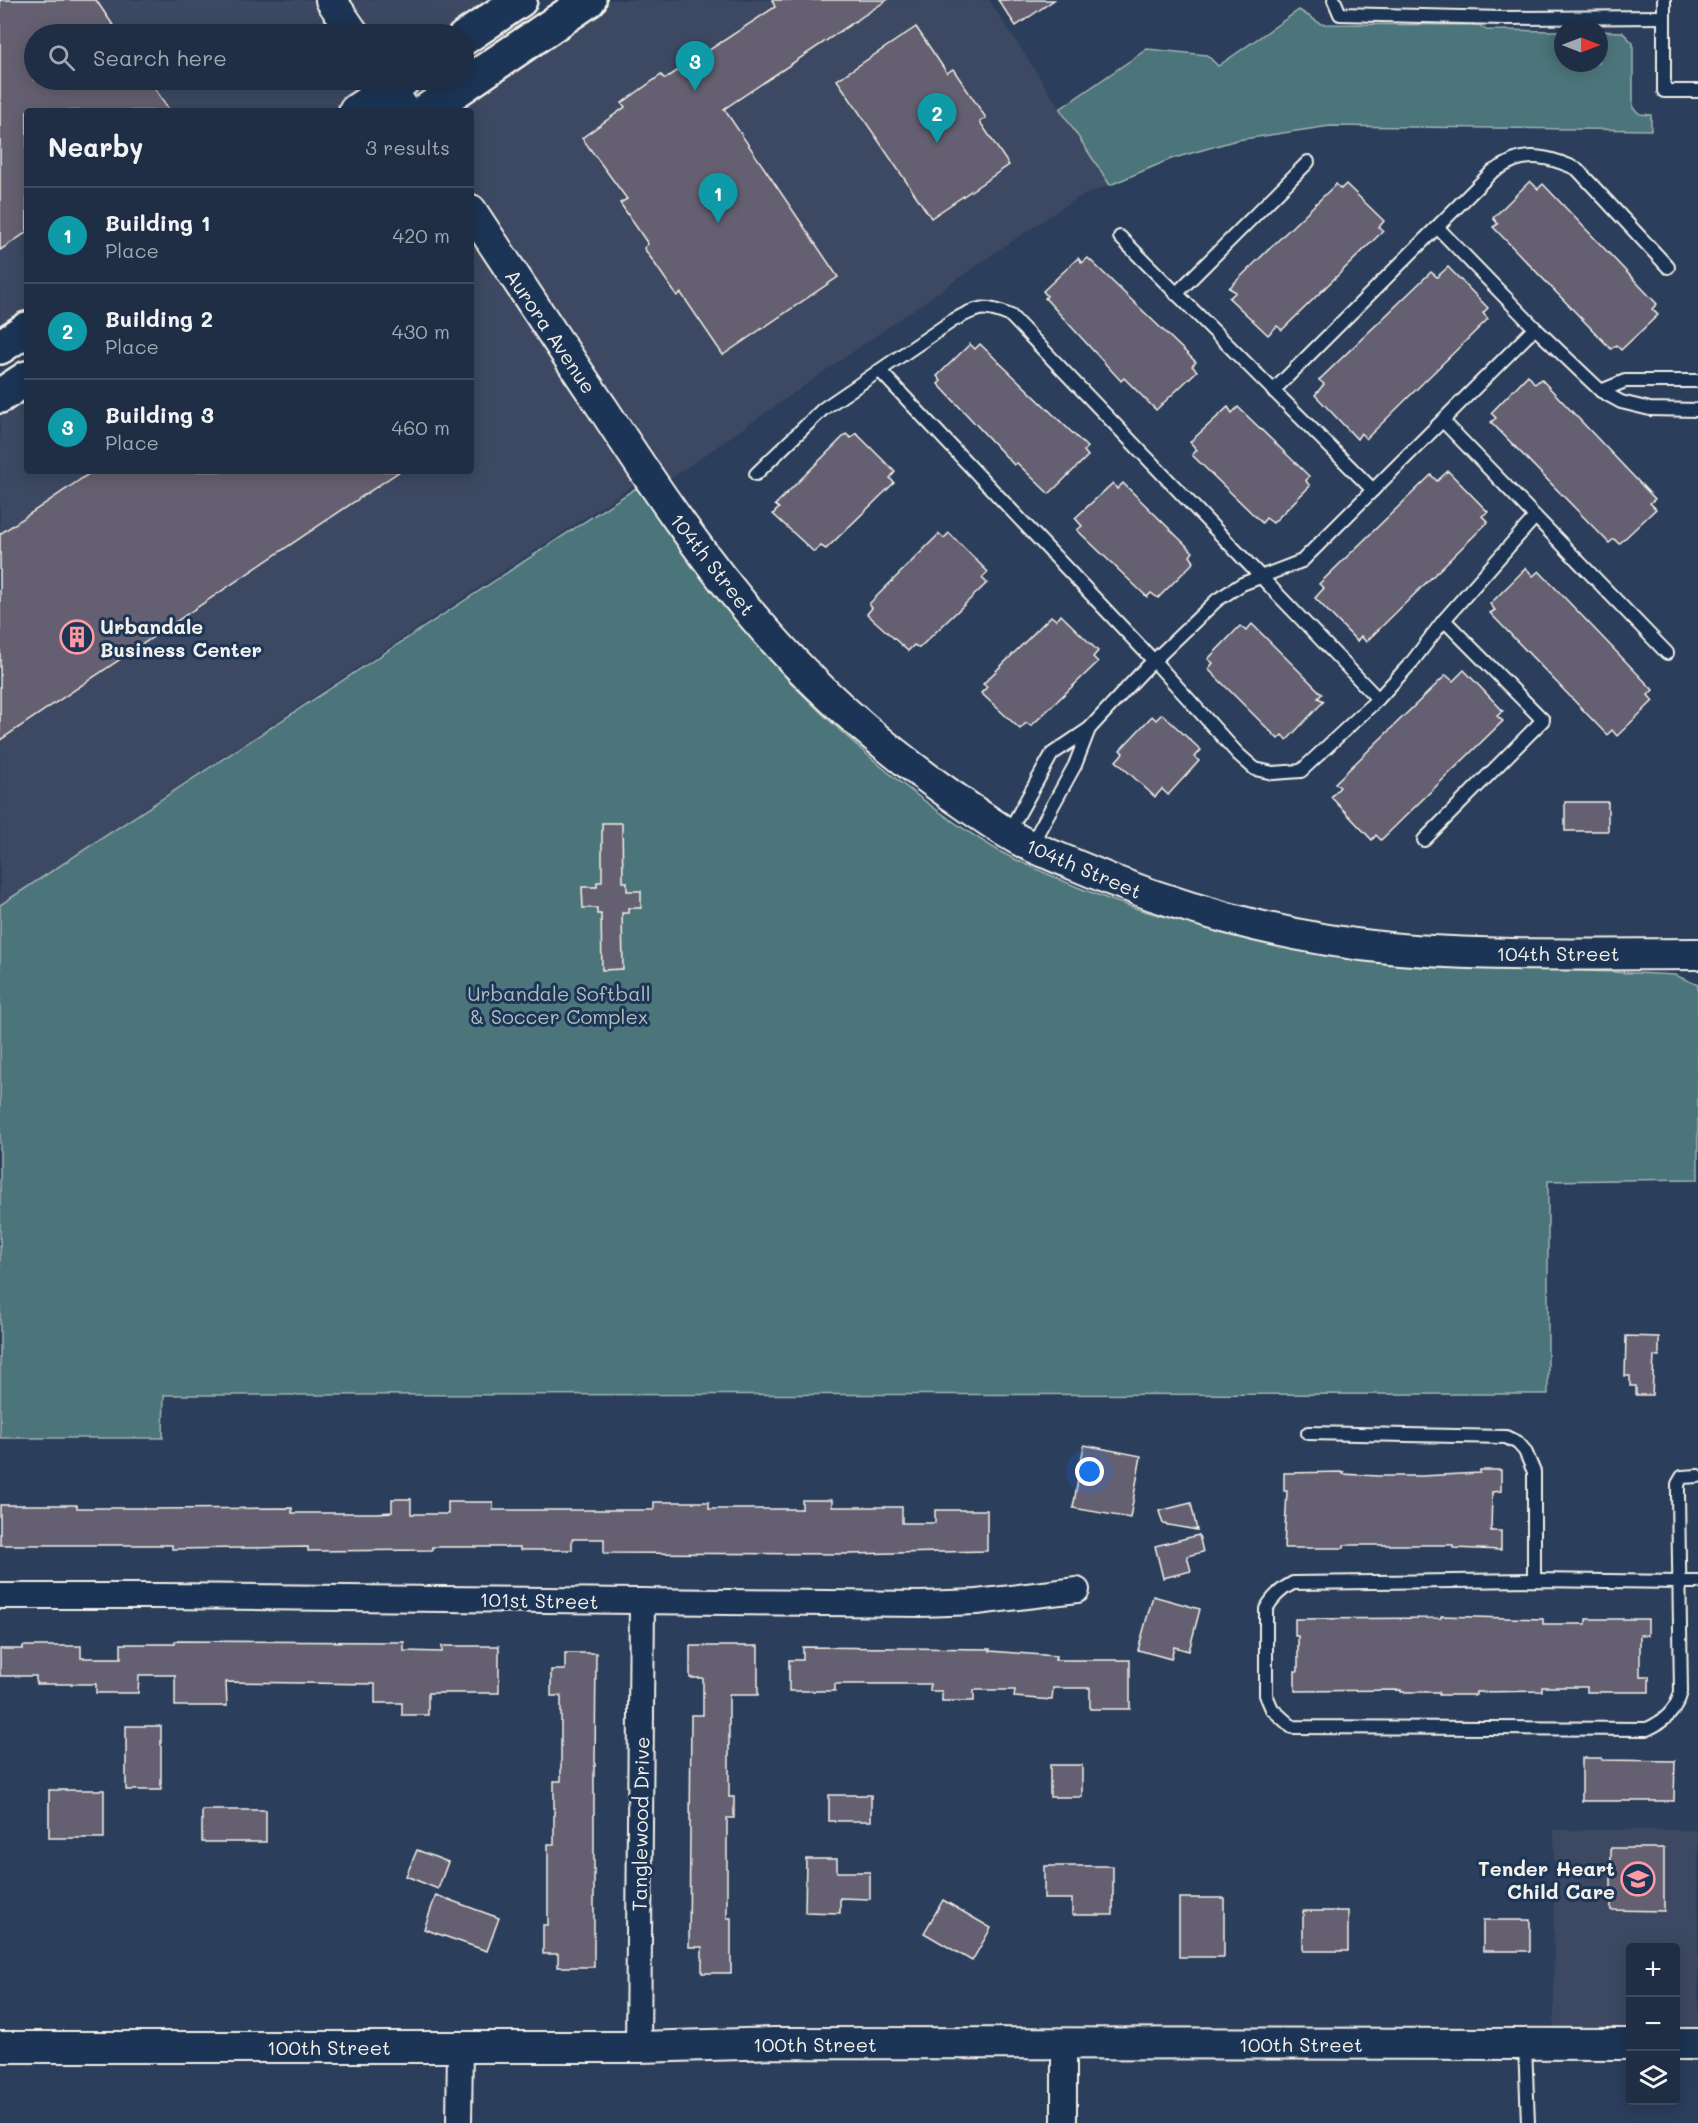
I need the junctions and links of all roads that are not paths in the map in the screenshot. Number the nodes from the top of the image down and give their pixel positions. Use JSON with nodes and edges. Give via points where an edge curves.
{"nodes":[{"id":1,"x":331,"y":0,"type":"edge"},
{"id":2,"x":520,"y":0,"type":"edge"},
{"id":3,"x":590,"y":0,"type":"edge"},
{"id":4,"x":1334,"y":0,"type":"edge"},
{"id":5,"x":1664,"y":0,"type":"edge"},
{"id":6,"x":1664,"y":17,"type":"junction"},
{"id":7,"x":347,"y":24,"type":"edge"},
{"id":8,"x":474,"y":31,"type":"edge"},
{"id":9,"x":474,"y":79,"type":"edge"},
{"id":10,"x":396,"y":90,"type":"edge"},
{"id":11,"x":457,"y":90,"type":"edge"},
{"id":12,"x":1698,"y":91,"type":"edge"},
{"id":13,"x":362,"y":108,"type":"edge"},
{"id":14,"x":430,"y":108,"type":"edge"},
{"id":15,"x":1308,"y":162,"type":"dead end"},
{"id":16,"x":474,"y":215,"type":"edge"},
{"id":17,"x":1437,"y":227,"type":"junction"},
{"id":18,"x":1120,"y":237,"type":"dead end"},
{"id":19,"x":1668,"y":267,"type":"dead end"},
{"id":20,"x":1176,"y":294,"type":"junction"},
{"id":21,"x":1535,"y":328,"type":"junction"},
{"id":22,"x":24,"y":331,"type":"edge"},
{"id":23,"x":0,"y":347,"type":"edge"},
{"id":24,"x":880,"y":371,"type":"junction"},
{"id":25,"x":24,"y":380,"type":"edge"},
{"id":26,"x":1698,"y":381,"type":"edge"},
{"id":27,"x":1273,"y":391,"type":"junction"},
{"id":28,"x":1601,"y":391,"type":"junction"},
{"id":29,"x":0,"y":396,"type":"edge"},
{"id":30,"x":1698,"y":410,"type":"edge"},
{"id":31,"x":1443,"y":421,"type":"junction"},
{"id":32,"x":631,"y":451,"type":"joint"},
{"id":33,"x":756,"y":474,"type":"dead end"},
{"id":34,"x":1373,"y":490,"type":"junction"},
{"id":35,"x":1535,"y":517,"type":"junction"},
{"id":36,"x":1263,"y":577,"type":"junction"},
{"id":37,"x":1444,"y":620,"type":"junction"},
{"id":38,"x":1668,"y":653,"type":"dead end"},
{"id":39,"x":1154,"y":661,"type":"junction"},
{"id":40,"x":1378,"y":699,"type":"junction"},
{"id":41,"x":1089,"y":729,"type":"junction"},
{"id":42,"x":1019,"y":840,"type":"junction"},
{"id":43,"x":1424,"y":840,"type":"dead end"},
{"id":44,"x":1698,"y":954,"type":"edge"},
{"id":45,"x":1308,"y":1433,"type":"dead end"},
{"id":46,"x":1698,"y":1476,"type":"edge"},
{"id":47,"x":1534,"y":1580,"type":"junction"},
{"id":48,"x":1680,"y":1582,"type":"junction"},
{"id":49,"x":1698,"y":1582,"type":"edge"},
{"id":50,"x":1077,"y":1590,"type":"dead end"},
{"id":51,"x":0,"y":1596,"type":"edge"},
{"id":52,"x":642,"y":1601,"type":"junction"},
{"id":53,"x":1064,"y":2044,"type":"junction"},
{"id":54,"x":1526,"y":2044,"type":"junction"},
{"id":55,"x":1626,"y":2044,"type":"edge"},
{"id":56,"x":1680,"y":2044,"type":"edge"},
{"id":57,"x":1698,"y":2044,"type":"edge"},
{"id":58,"x":0,"y":2047,"type":"edge"},
{"id":59,"x":460,"y":2047,"type":"junction"},
{"id":60,"x":638,"y":2047,"type":"junction"},
{"id":61,"x":459,"y":2123,"type":"edge"},
{"id":62,"x":1064,"y":2123,"type":"edge"},
{"id":63,"x":1528,"y":2123,"type":"edge"}],
"edges":[{"from":1,"to":7,"type":"street"},
{"from":2,"to":8,"type":"main road"},
{"from":3,"to":9,"type":"main road"},
{"from":4,"to":6,"type":"lane","via":[[1340,14]]},
{"from":5,"to":6,"type":"lane"},
{"from":6,"to":12,"type":"lane","via":[[1664,91]]},
{"from":10,"to":13,"type":"main road"},
{"from":11,"to":14,"type":"main road"},
{"from":15,"to":20,"type":"lane"},
{"from":16,"to":32,"type":"street","name":"Aurora Avenue"},
{"from":17,"to":19,"type":"lane","via":[[1493,171],[1516,159],[1538,157],[1577,169]]},
{"from":17,"to":21,"type":"lane"},
{"from":17,"to":27,"type":"lane"},
{"from":18,"to":20,"type":"lane"},
{"from":20,"to":27,"type":"lane"},
{"from":21,"to":28,"type":"lane"},
{"from":21,"to":31,"type":"lane"},
{"from":22,"to":23,"type":"main road"},
{"from":24,"to":33,"type":"lane","via":[[823,409]]},
{"from":24,"to":36,"type":"lane","via":[[971,311],[991,308],[1011,316]]},
{"from":24,"to":39,"type":"lane"},
{"from":25,"to":29,"type":"main road"},
{"from":26,"to":28,"type":"lane","via":[[1625,381]]},
{"from":27,"to":34,"type":"lane"},
{"from":28,"to":30,"type":"lane","via":[[1621,402],[1650,409]]},
{"from":31,"to":34,"type":"lane"},
{"from":31,"to":35,"type":"lane"},
{"from":32,"to":42,"type":"street","name":"104th Street","via":[[721,577],[804,672],[914,769]]},
{"from":34,"to":36,"type":"lane","via":[[1302,561]]},
{"from":35,"to":37,"type":"lane"},
{"from":35,"to":38,"type":"lane"},
{"from":36,"to":39,"type":"lane","via":[[1242,584],[1217,600]]},
{"from":36,"to":40,"type":"lane"},
{"from":37,"to":40,"type":"lane"},
{"from":37,"to":43,"type":"lane","via":[[1543,720]]},
{"from":39,"to":40,"type":"lane","via":[[1238,754],[1255,769],[1273,773],[1301,771]]},
{"from":39,"to":41,"type":"lane"},
{"from":41,"to":42,"type":"lane","via":[[1075,765]]},
{"from":41,"to":42,"type":"lane","via":[[1052,754]]},
{"from":42,"to":44,"type":"street","name":"104th Street","via":[[1149,895],[1255,925],[1345,942],[1483,953]]},
{"from":45,"to":47,"type":"lane","via":[[1506,1437],[1518,1443],[1526,1451],[1534,1472]]},
{"from":46,"to":48,"type":"lane","via":[[1682,1477],[1678,1484]]},
{"from":47,"to":48,"type":"lane"},
{"from":47,"to":48,"type":"lane","via":[[1293,1583],[1282,1588],[1266,1609],[1266,1695],[1272,1709],[1292,1726],[1647,1729],[1668,1716],[1681,1692]]},
{"from":48,"to":49,"type":"lane"},
{"from":50,"to":52,"type":"street","name":"101st Street","via":[[977,1602],[920,1604]]},
{"from":51,"to":52,"type":"street","name":"101st Street"},
{"from":52,"to":60,"type":"street","name":"Tanglewood Drive"},
{"from":53,"to":54,"type":"street","name":"100th Street"},
{"from":53,"to":60,"type":"street","name":"100th Street","via":[[776,2043]]},
{"from":53,"to":62,"type":"street"},
{"from":54,"to":55,"type":"street","name":"100th Street"},
{"from":54,"to":63,"type":"lane"},
{"from":56,"to":57,"type":"street"},
{"from":58,"to":59,"type":"street","name":"100th Street"},
{"from":59,"to":60,"type":"street","name":"100th Street"},
{"from":59,"to":61,"type":"street"}]}
